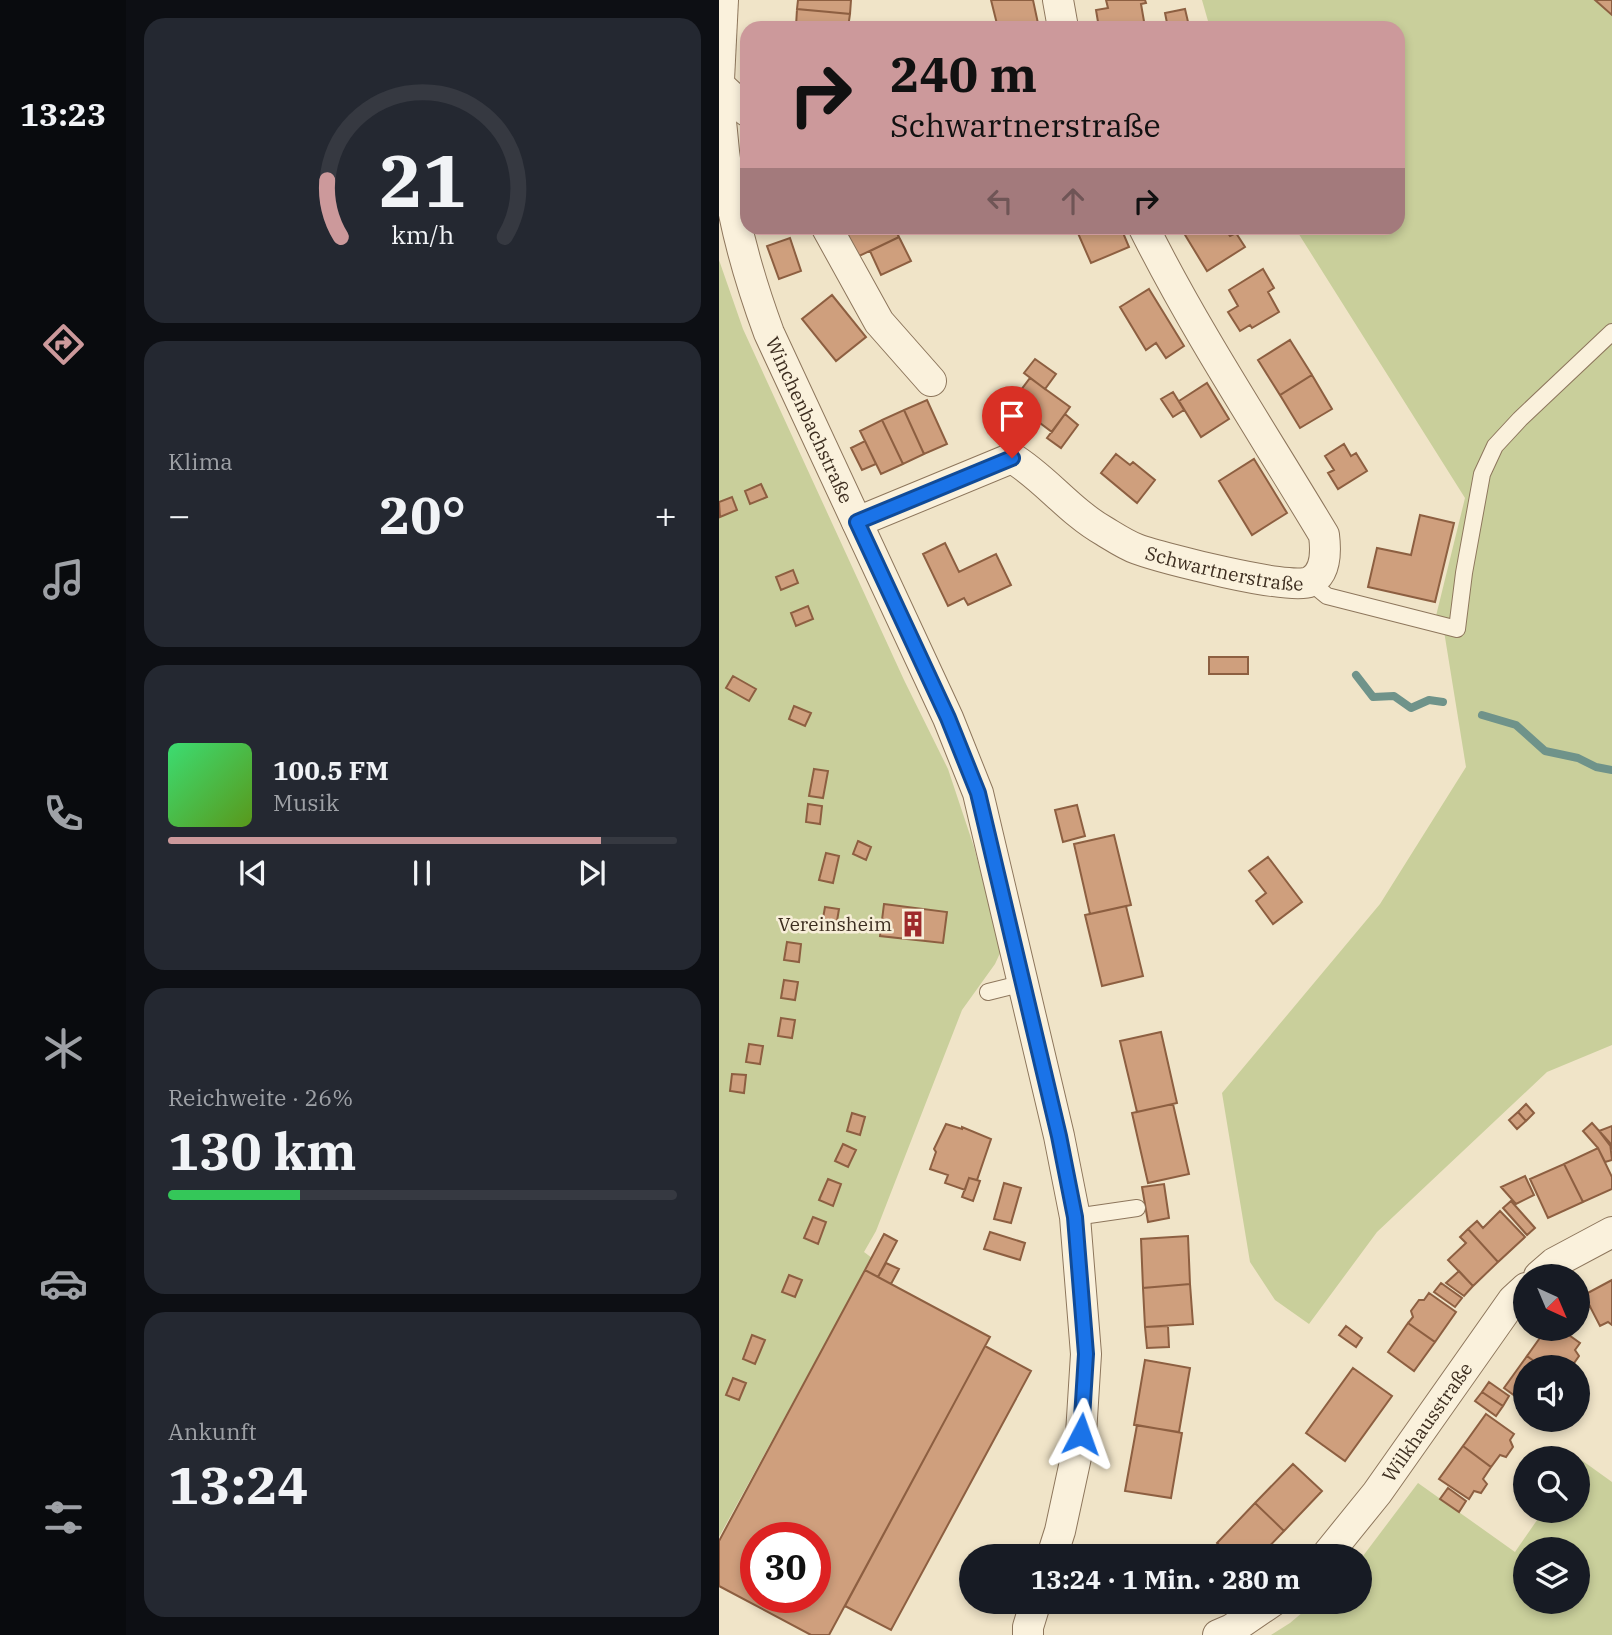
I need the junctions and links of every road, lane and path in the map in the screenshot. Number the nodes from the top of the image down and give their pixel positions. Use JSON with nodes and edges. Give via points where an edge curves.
{"nodes":[{"id":1,"x":723,"y":0,"type":"edge"},
{"id":2,"x":1058,"y":0,"type":"edge"},
{"id":3,"x":1062,"y":21,"type":"edge"},
{"id":4,"x":719,"y":85,"type":"edge"},
{"id":5,"x":740,"y":104,"type":"edge"},
{"id":6,"x":831,"y":235,"type":"edge"},
{"id":7,"x":1148,"y":235,"type":"edge"},
{"id":8,"x":1612,"y":332,"type":"edge"},
{"id":9,"x":931,"y":381,"type":"dead end"},
{"id":10,"x":857,"y":522,"type":"junction"},
{"id":11,"x":1310,"y":582,"type":"junction"},
{"id":12,"x":1024,"y":983,"type":"junction"},
{"id":13,"x":988,"y":992,"type":"dead end"},
{"id":14,"x":1137,"y":1208,"type":"dead end"},
{"id":15,"x":1075,"y":1217,"type":"junction"},
{"id":16,"x":1612,"y":1232,"type":"edge"},
{"id":17,"x":1553,"y":1264,"type":"edge"},
{"id":18,"x":1513,"y":1300,"type":"edge"},
{"id":19,"x":1055,"y":1544,"type":"edge"},
{"id":20,"x":1336,"y":1544,"type":"edge"},
{"id":21,"x":1032,"y":1614,"type":"edge"},
{"id":22,"x":1254,"y":1614,"type":"edge"},
{"id":23,"x":1028,"y":1635,"type":"edge"},
{"id":24,"x":1218,"y":1635,"type":"edge"}],
"edges":[{"from":1,"to":4,"type":"street","name":"Winchenbachstraße"},
{"from":2,"to":3,"type":"street"},
{"from":4,"to":5,"type":"street"},
{"from":4,"to":10,"type":"street","name":"Winchenbachstraße","via":[[721,142],[748,275],[769,333]]},
{"from":6,"to":9,"type":"street","via":[[879,322]]},
{"from":7,"to":11,"type":"street","name":"Schwartnerstraße","via":[[1323,535],[1323,566]]},
{"from":8,"to":11,"type":"lane","via":[[1495,446],[1482,474],[1457,629],[1327,596]]},
{"from":10,"to":11,"type":"street","name":"Schwartnerstraße","via":[[1012,458],[1100,529],[1135,548],[1251,577],[1299,585]]},
{"from":10,"to":12,"type":"street","name":"Winchenbachstraße","via":[[978,793]]},
{"from":12,"to":13,"type":"lane"},
{"from":12,"to":15,"type":"street","name":"Winchenbachstraße"},
{"from":14,"to":15,"type":"lane"},
{"from":15,"to":19,"type":"street","name":"Winchenbachstraße","via":[[1086,1354],[1081,1434]]},
{"from":16,"to":17,"type":"street"},
{"from":18,"to":20,"type":"street","name":"Wilkhausstraße"},
{"from":21,"to":23,"type":"street"},
{"from":22,"to":24,"type":"street"}]}
